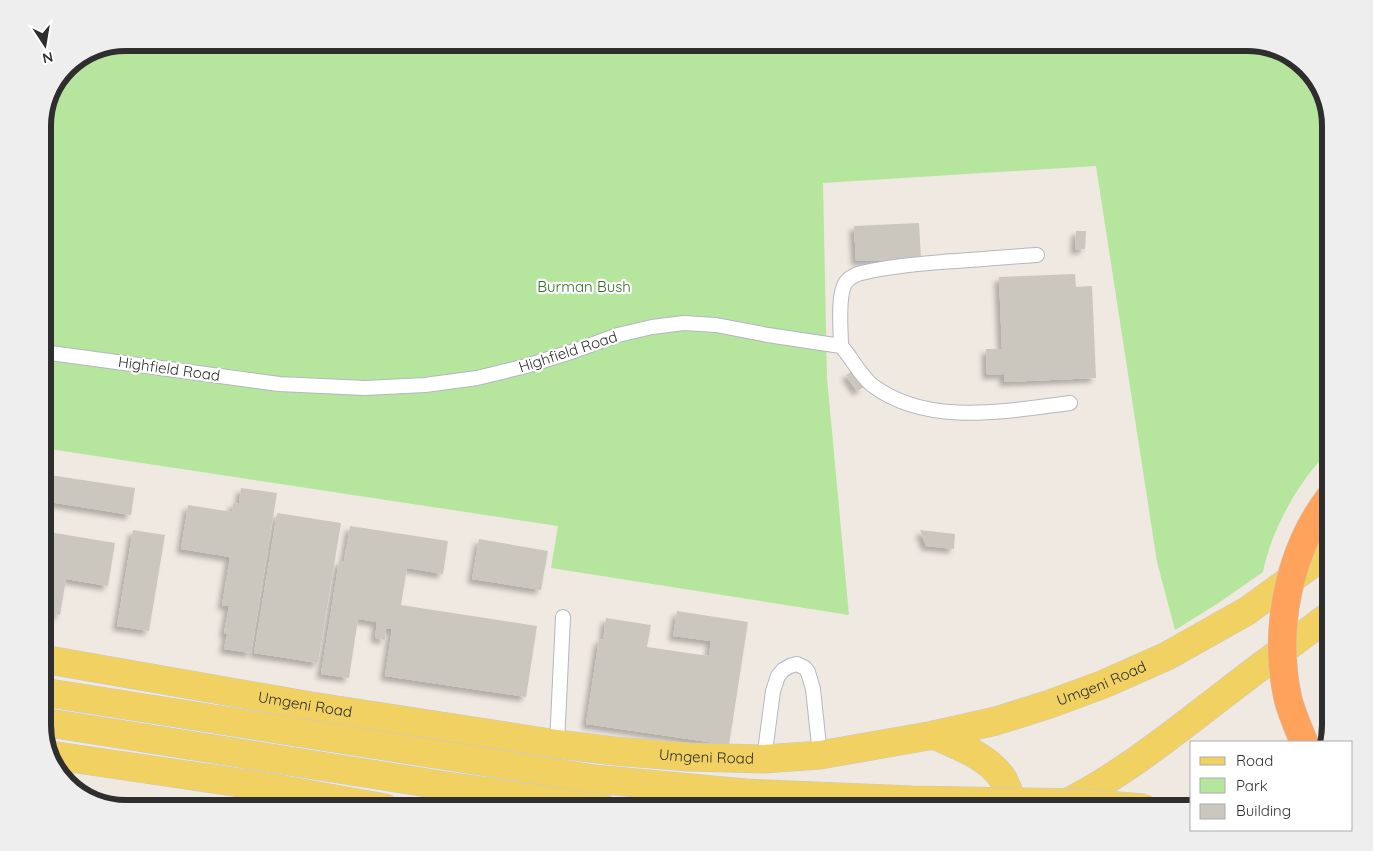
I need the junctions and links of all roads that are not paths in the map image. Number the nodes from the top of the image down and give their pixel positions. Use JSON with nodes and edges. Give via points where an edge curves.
{"nodes":[{"id":1,"x":1037,"y":255,"type":"dead end"},
{"id":2,"x":841,"y":346,"type":"junction"},
{"id":3,"x":51,"y":353,"type":"edge"},
{"id":4,"x":1070,"y":403,"type":"dead end"},
{"id":5,"x":1322,"y":509,"type":"edge"},
{"id":6,"x":1322,"y":557,"type":"edge"},
{"id":7,"x":563,"y":617,"type":"dead end"},
{"id":8,"x":1322,"y":621,"type":"edge"},
{"id":9,"x":51,"y":660,"type":"edge"},
{"id":10,"x":51,"y":693,"type":"edge"},
{"id":11,"x":51,"y":723,"type":"edge"},
{"id":12,"x":934,"y":735,"type":"junction"},
{"id":13,"x":1304,"y":741,"type":"edge"},
{"id":14,"x":557,"y":744,"type":"junction"},
{"id":15,"x":820,"y":755,"type":"junction"},
{"id":16,"x":58,"y":756,"type":"edge"},
{"id":17,"x":764,"y":759,"type":"junction"},
{"id":18,"x":340,"y":800,"type":"edge"},
{"id":19,"x":549,"y":800,"type":"edge"},
{"id":20,"x":912,"y":800,"type":"edge"},
{"id":21,"x":1011,"y":800,"type":"edge"},
{"id":22,"x":1072,"y":800,"type":"edge"}],
"edges":[{"from":1,"to":2,"type":"lane","via":[[914,264],[852,277],[842,292]]},
{"from":2,"to":3,"type":"lane","name":"Highfield Road","via":[[716,325],[684,323],[618,335],[526,366],[477,378],[425,386],[365,388],[279,384]]},
{"from":2,"to":4,"type":"lane","via":[[870,383],[910,404],[939,411],[983,413]]},
{"from":5,"to":13,"type":"highway","bridge":true,"via":[[1310,527],[1292,572],[1282,636],[1288,698]]},
{"from":6,"to":12,"type":"main road","name":"Umgeni Road","via":[[1247,610],[1167,656],[1050,704]]},
{"from":7,"to":14,"type":"lane"},
{"from":8,"to":22,"type":"main road","via":[[1162,743]]},
{"from":9,"to":14,"type":"main road","name":"Umgeni Road","via":[[311,706]]},
{"from":10,"to":20,"type":"main road","bridge":true,"via":[[594,779],[745,793]]},
{"from":11,"to":19,"type":"main road"},
{"from":12,"to":15,"type":"main road","name":"Umgeni Road"},
{"from":12,"to":21,"type":"main road","via":[[967,750],[994,768]]},
{"from":14,"to":17,"type":"main road","name":"Umgeni Road","via":[[689,757]]},
{"from":15,"to":17,"type":"main road","name":"Umgeni Road"},
{"from":15,"to":17,"type":"lane","via":[[813,689],[805,668],[797,664],[778,676]]},
{"from":16,"to":18,"type":"main road"}]}
